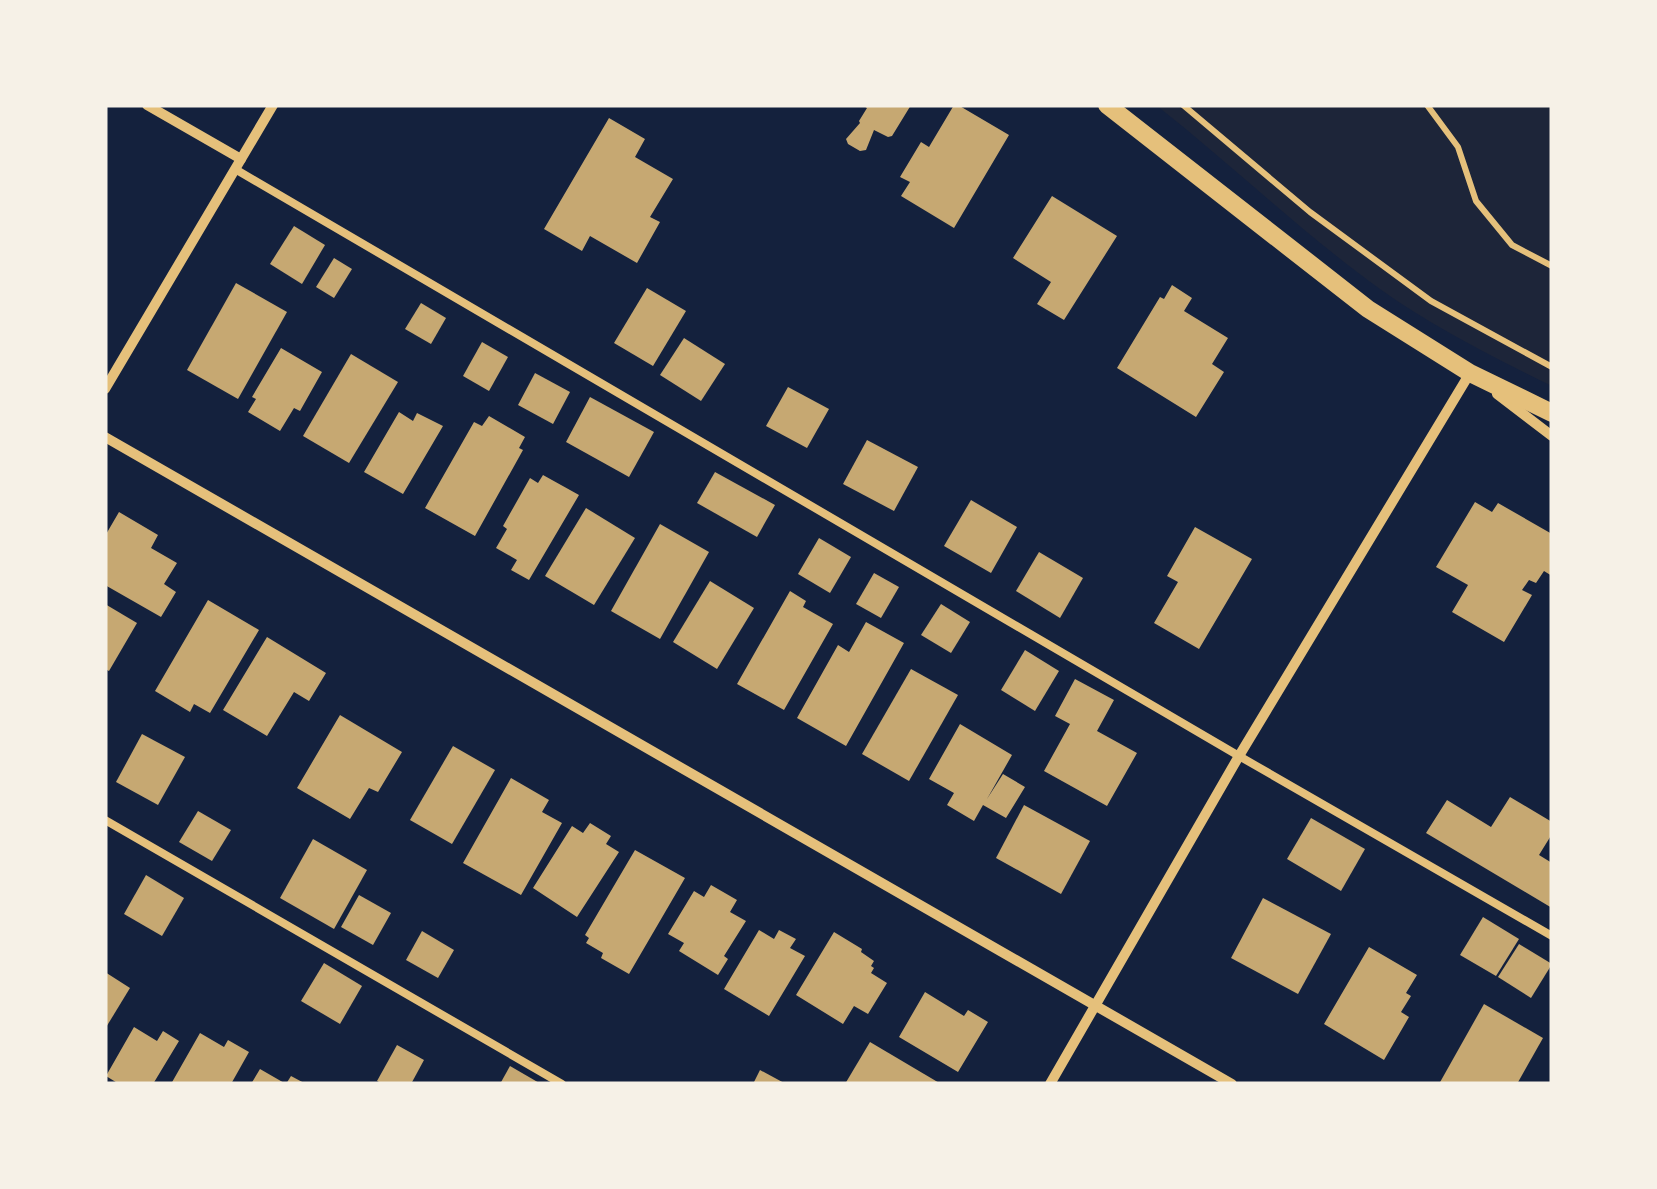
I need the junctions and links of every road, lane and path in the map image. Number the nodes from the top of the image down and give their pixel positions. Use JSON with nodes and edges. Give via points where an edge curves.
{"nodes":[{"id":1,"x":147,"y":105,"type":"edge"},
{"id":2,"x":272,"y":105,"type":"edge"},
{"id":3,"x":1107,"y":105,"type":"edge"},
{"id":4,"x":1183,"y":105,"type":"edge"},
{"id":5,"x":1427,"y":105,"type":"edge"},
{"id":6,"x":238,"y":164,"type":"junction"},
{"id":7,"x":1552,"y":266,"type":"edge"},
{"id":8,"x":1552,"y":367,"type":"edge"},
{"id":9,"x":1470,"y":372,"type":"junction"},
{"id":10,"x":105,"y":389,"type":"edge"},
{"id":11,"x":1552,"y":412,"type":"edge"},
{"id":12,"x":1552,"y":436,"type":"edge"},
{"id":13,"x":105,"y":437,"type":"edge"},
{"id":14,"x":1239,"y":756,"type":"junction"},
{"id":15,"x":105,"y":820,"type":"edge"},
{"id":16,"x":1552,"y":936,"type":"edge"},
{"id":17,"x":1095,"y":1005,"type":"junction"},
{"id":18,"x":562,"y":1084,"type":"edge"},
{"id":19,"x":1050,"y":1084,"type":"edge"},
{"id":20,"x":1232,"y":1084,"type":"edge"}],
"edges":[{"from":1,"to":6,"type":"street"},
{"from":2,"to":6,"type":"street"},
{"from":3,"to":9,"type":"street","via":[[1368,310]]},
{"from":4,"to":8,"type":"path","via":[[1310,212],[1431,301]]},
{"from":5,"to":7,"type":"path","via":[[1458,147],[1476,201],[1512,245]]},
{"from":6,"to":10,"type":"street"},
{"from":6,"to":14,"type":"lane"},
{"from":9,"to":11,"type":"street"},
{"from":9,"to":12,"type":"street"},
{"from":9,"to":14,"type":"street"},
{"from":13,"to":17,"type":"street"},
{"from":14,"to":16,"type":"lane"},
{"from":14,"to":17,"type":"street"},
{"from":15,"to":18,"type":"lane"},
{"from":17,"to":19,"type":"street"},
{"from":17,"to":20,"type":"street"}]}
